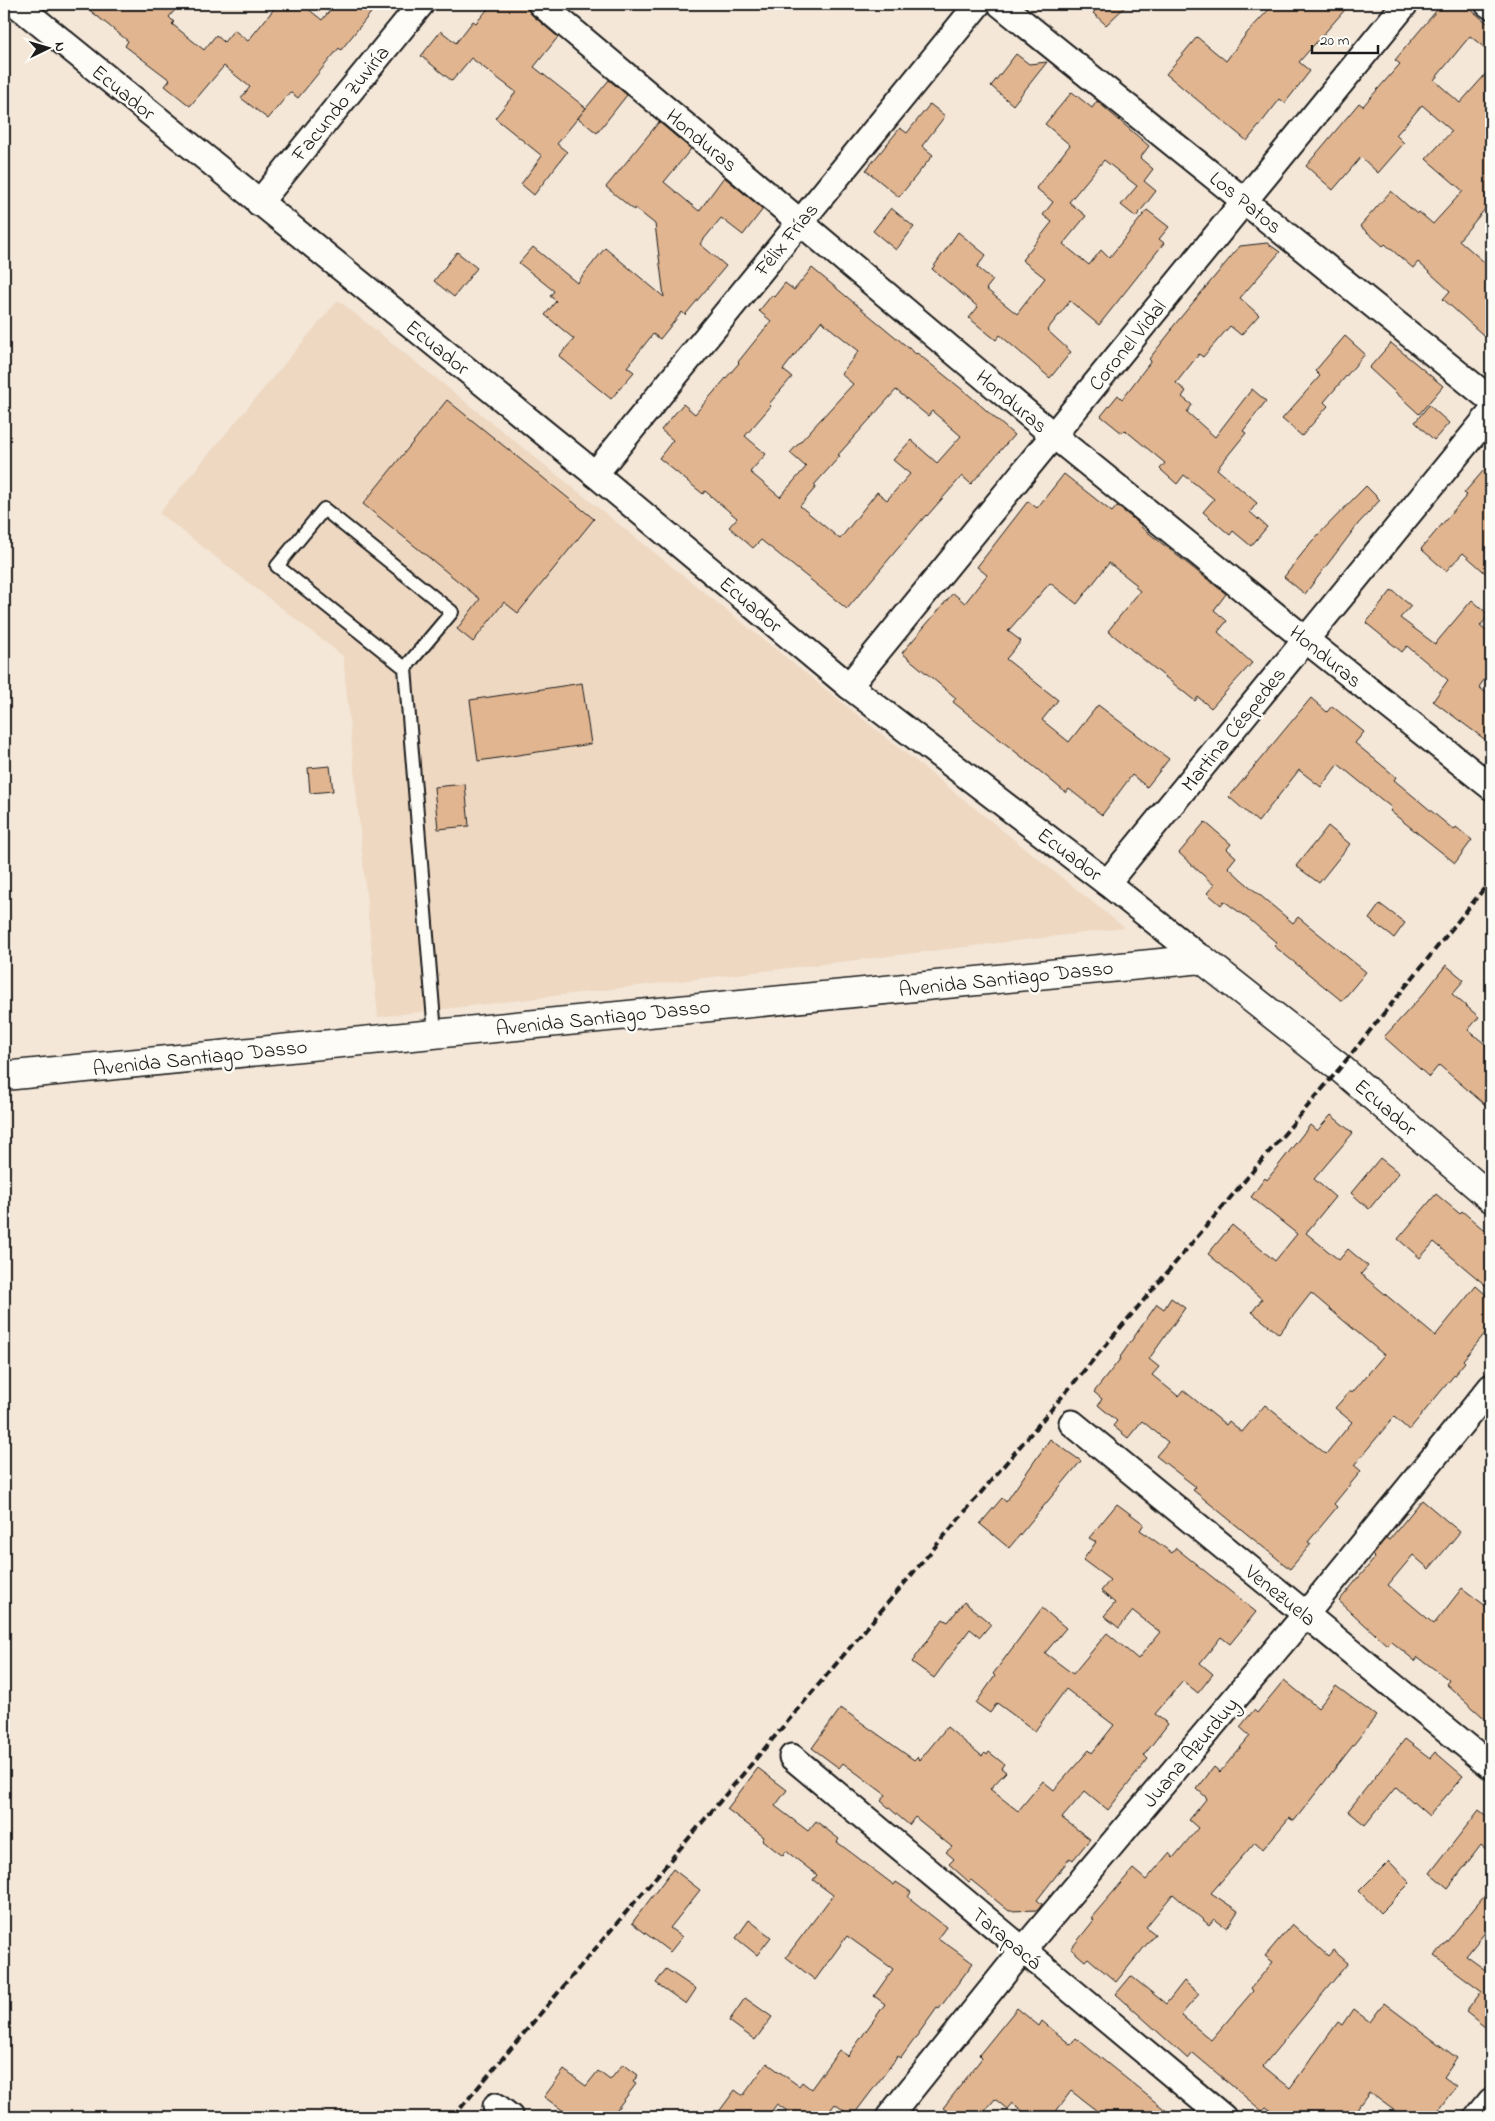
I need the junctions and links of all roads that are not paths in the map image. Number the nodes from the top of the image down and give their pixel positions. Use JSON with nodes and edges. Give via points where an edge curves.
{"nodes":[{"id":1,"x":16,"y":4,"type":"edge"},
{"id":2,"x":421,"y":4,"type":"edge"},
{"id":3,"x":541,"y":4,"type":"edge"},
{"id":4,"x":978,"y":4,"type":"edge"},
{"id":5,"x":1000,"y":4,"type":"edge"},
{"id":6,"x":1405,"y":4,"type":"edge"},
{"id":7,"x":1488,"y":4,"type":"edge"},
{"id":8,"x":1491,"y":6,"type":"edge"},
{"id":9,"x":1244,"y":200,"type":"junction"},
{"id":10,"x":259,"y":203,"type":"junction"},
{"id":11,"x":800,"y":222,"type":"junction"},
{"id":12,"x":1491,"y":400,"type":"edge"},
{"id":13,"x":1491,"y":413,"type":"edge"},
{"id":14,"x":1053,"y":436,"type":"junction"},
{"id":15,"x":595,"y":474,"type":"junction"},
{"id":16,"x":1306,"y":640,"type":"junction"},
{"id":17,"x":405,"y":668,"type":"junction"},
{"id":18,"x":849,"y":686,"type":"junction"},
{"id":19,"x":1491,"y":787,"type":"edge"},
{"id":20,"x":1107,"y":882,"type":"junction"},
{"id":21,"x":1202,"y":959,"type":"junction"},
{"id":22,"x":435,"y":1033,"type":"junction"},
{"id":23,"x":4,"y":1076,"type":"edge"},
{"id":24,"x":1491,"y":1198,"type":"edge"},
{"id":25,"x":1491,"y":1387,"type":"edge"},
{"id":26,"x":1072,"y":1423,"type":"dead end"},
{"id":27,"x":1306,"y":1614,"type":"junction"},
{"id":28,"x":792,"y":1757,"type":"dead end"},
{"id":29,"x":1491,"y":1766,"type":"edge"},
{"id":30,"x":1022,"y":1951,"type":"junction"},
{"id":31,"x":1491,"y":2101,"type":"edge"},
{"id":32,"x":889,"y":2117,"type":"edge"},
{"id":33,"x":1223,"y":2117,"type":"edge"},
{"id":34,"x":1478,"y":2117,"type":"edge"}],
"edges":[{"from":1,"to":10,"type":"street","name":"Ecuador"},
{"from":2,"to":10,"type":"street","name":"Facundo Zuviría"},
{"from":3,"to":11,"type":"street","name":"Honduras"},
{"from":4,"to":11,"type":"street","name":"Félix Frías"},
{"from":5,"to":9,"type":"street","name":"Los Patos"},
{"from":6,"to":9,"type":"street","name":"Coronel Vidal"},
{"from":7,"to":8,"type":"street"},
{"from":9,"to":12,"type":"street","name":"Los Patos"},
{"from":9,"to":14,"type":"street","name":"Coronel Vidal"},
{"from":10,"to":15,"type":"street","name":"Ecuador"},
{"from":11,"to":14,"type":"street","name":"Honduras"},
{"from":11,"to":15,"type":"street","name":"Félix Frías"},
{"from":13,"to":16,"type":"street","name":"Martina Céspedes"},
{"from":14,"to":16,"type":"street","name":"Honduras"},
{"from":14,"to":18,"type":"street","name":"Coronel Vidal"},
{"from":15,"to":18,"type":"street","name":"Ecuador"},
{"from":16,"to":19,"type":"street","name":"Honduras"},
{"from":16,"to":20,"type":"street","name":"Martina Céspedes"},
{"from":17,"to":17,"type":"lane","via":[[277,566],[324,508],[452,612]]},
{"from":17,"to":22,"type":"lane"},
{"from":18,"to":20,"type":"street","name":"Ecuador"},
{"from":20,"to":21,"type":"street","name":"Ecuador"},
{"from":21,"to":22,"type":"main road","name":"Avenida Santiago Dasso"},
{"from":21,"to":24,"type":"main road","name":"Ecuador","via":[[1340,1068]]},
{"from":22,"to":23,"type":"main road","name":"Avenida Santiago Dasso"},
{"from":25,"to":27,"type":"street","name":"Juana Azurduy"},
{"from":26,"to":27,"type":"street","name":"Venezuela"},
{"from":27,"to":29,"type":"street","name":"Venezuela"},
{"from":27,"to":30,"type":"street","name":"Juana Azurduy"},
{"from":28,"to":30,"type":"street","name":"Tarapacá"},
{"from":30,"to":32,"type":"street","name":"Juana Azurduy"},
{"from":30,"to":33,"type":"street","name":"Tarapacá"},
{"from":31,"to":34,"type":"street"}]}
